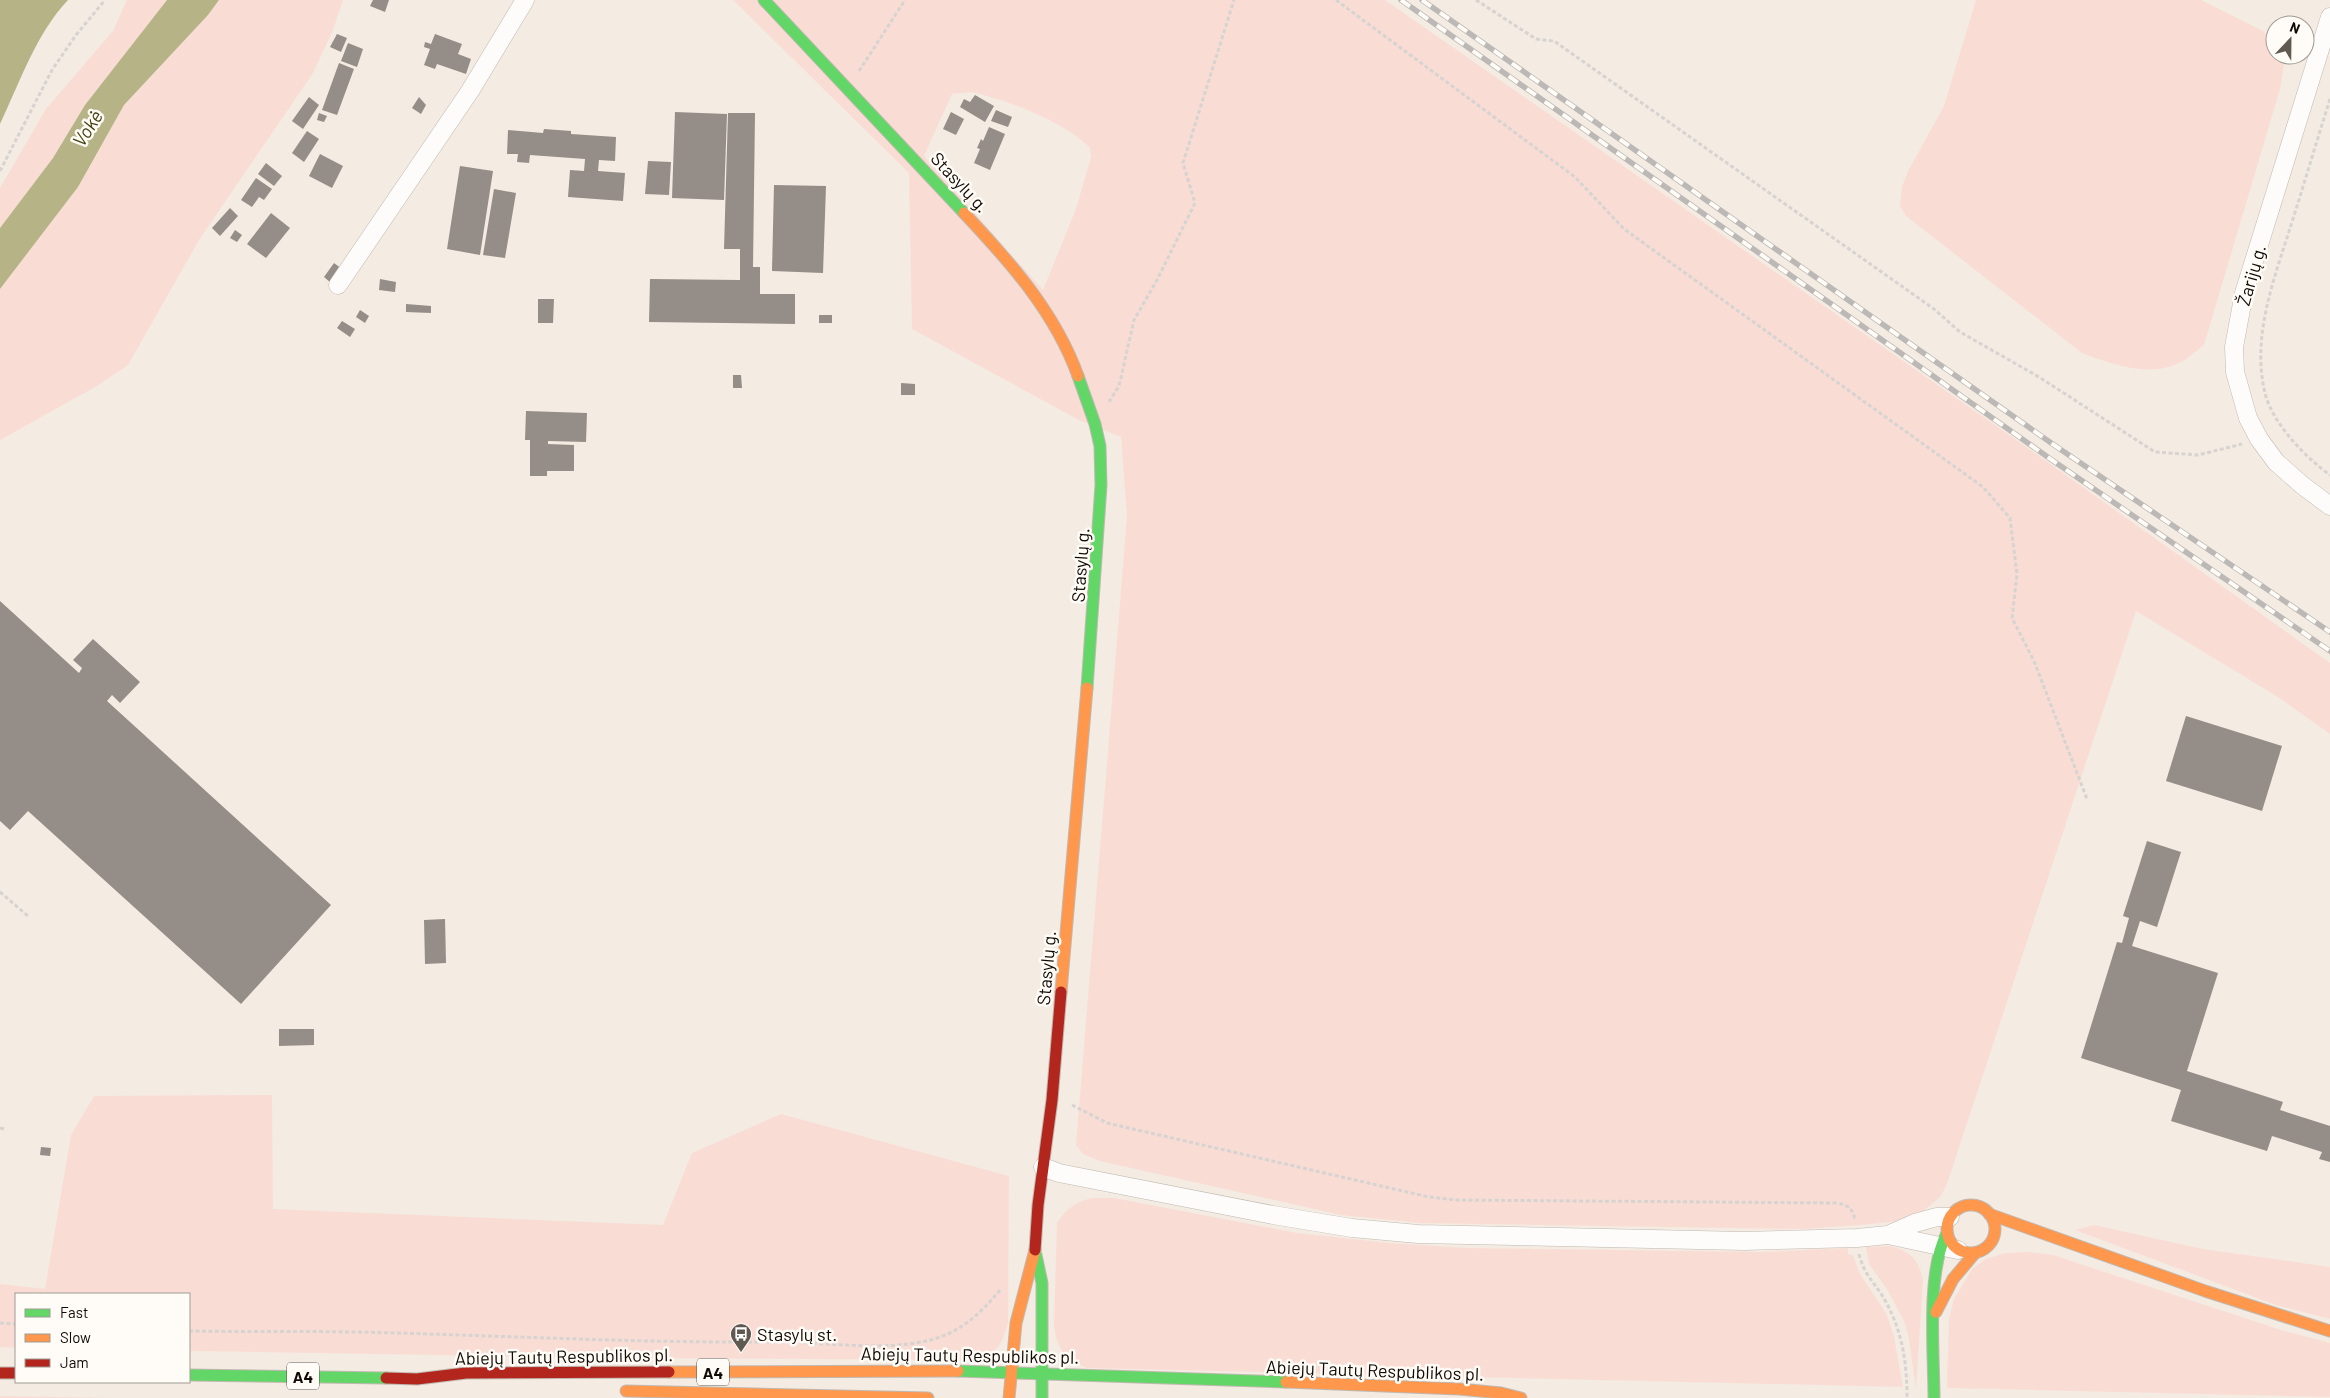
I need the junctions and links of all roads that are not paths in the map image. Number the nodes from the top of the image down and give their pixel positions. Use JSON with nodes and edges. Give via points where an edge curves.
{"nodes":[{"id":1,"x":525,"y":0,"type":"edge"},
{"id":2,"x":764,"y":0,"type":"edge"},
{"id":3,"x":2330,"y":18,"type":"edge"},
{"id":4,"x":338,"y":285,"type":"dead end"},
{"id":5,"x":2330,"y":506,"type":"edge"},
{"id":6,"x":1043,"y":1167,"type":"junction"},
{"id":7,"x":1989,"y":1214,"type":"junction"},
{"id":8,"x":1946,"y":1232,"type":"junction"},
{"id":9,"x":1888,"y":1235,"type":"junction"},
{"id":10,"x":1035,"y":1250,"type":"junction"},
{"id":11,"x":1966,"y":1252,"type":"junction"},
{"id":12,"x":1936,"y":1312,"type":"junction"},
{"id":13,"x":2330,"y":1331,"type":"edge"},
{"id":14,"x":0,"y":1372,"type":"edge"},
{"id":15,"x":1010,"y":1372,"type":"junction"},
{"id":16,"x":15,"y":1373,"type":"edge"},
{"id":17,"x":1042,"y":1373,"type":"junction"},
{"id":18,"x":190,"y":1375,"type":"edge"},
{"id":19,"x":418,"y":1379,"type":"junction"},
{"id":20,"x":465,"y":1386,"type":"dead end"},
{"id":21,"x":614,"y":1390,"type":"dead end"},
{"id":22,"x":928,"y":1398,"type":"edge"},
{"id":23,"x":1009,"y":1398,"type":"edge"},
{"id":24,"x":1042,"y":1398,"type":"edge"},
{"id":25,"x":1521,"y":1398,"type":"edge"},
{"id":26,"x":1934,"y":1398,"type":"edge"}],
"edges":[{"from":1,"to":4,"type":"street","via":[[470,91]]},
{"from":2,"to":6,"type":"main road","name":"Stasylų g.","via":[[1008,260],[1043,306],[1070,354],[1096,424],[1100,446],[1100,524],[1052,1100]]},
{"from":3,"to":5,"type":"street","name":"Žarijų g.","via":[[2244,292],[2234,348],[2235,372],[2248,418],[2259,439],[2276,462]]},
{"from":6,"to":9,"type":"street","via":[[1059,1173],[1272,1215],[1352,1228],[1418,1234],[1735,1240]]},
{"from":6,"to":10,"type":"main road","name":"Stasylų g."},
{"from":7,"to":8,"type":"main road","via":[[1979,1207],[1965,1206],[1958,1209]]},
{"from":7,"to":11,"type":"main road","via":[[1995,1229],[1994,1238],[1989,1245]]},
{"from":7,"to":13,"type":"main road"},
{"from":8,"to":9,"type":"street"},
{"from":8,"to":9,"type":"street","via":[[1930,1219]]},
{"from":8,"to":11,"type":"street"},
{"from":8,"to":12,"type":"main road","via":[[1934,1279]]},
{"from":10,"to":15,"type":"main road","via":[[1013,1335]]},
{"from":10,"to":17,"type":"main road","via":[[1042,1283]]},
{"from":11,"to":12,"type":"main road"},
{"from":12,"to":26,"type":"main road"},
{"from":14,"to":16,"type":"main road"},
{"from":15,"to":17,"type":"main road","name":"Abiejų Tautų Respublikos pl.","number":"A4"},
{"from":15,"to":19,"type":"main road","name":"Abiejų Tautų Respublikos pl.","number":"A4","via":[[466,1373]]},
{"from":15,"to":23,"type":"main road"},
{"from":17,"to":24,"type":"main road"},
{"from":17,"to":25,"type":"main road","name":"Abiejų Tautų Respublikos pl.","number":"A4","via":[[1459,1389]]},
{"from":18,"to":19,"type":"main road","name":"Abiejų Tautų Respublikos pl.","number":"A4"},
{"from":19,"to":20,"type":"main road","name":"Abiejų Tautų Respublikos pl.","number":"A4"},
{"from":21,"to":22,"type":"main road","name":"Abiejų Tautų Respublikos pl.","number":"A4"}]}
